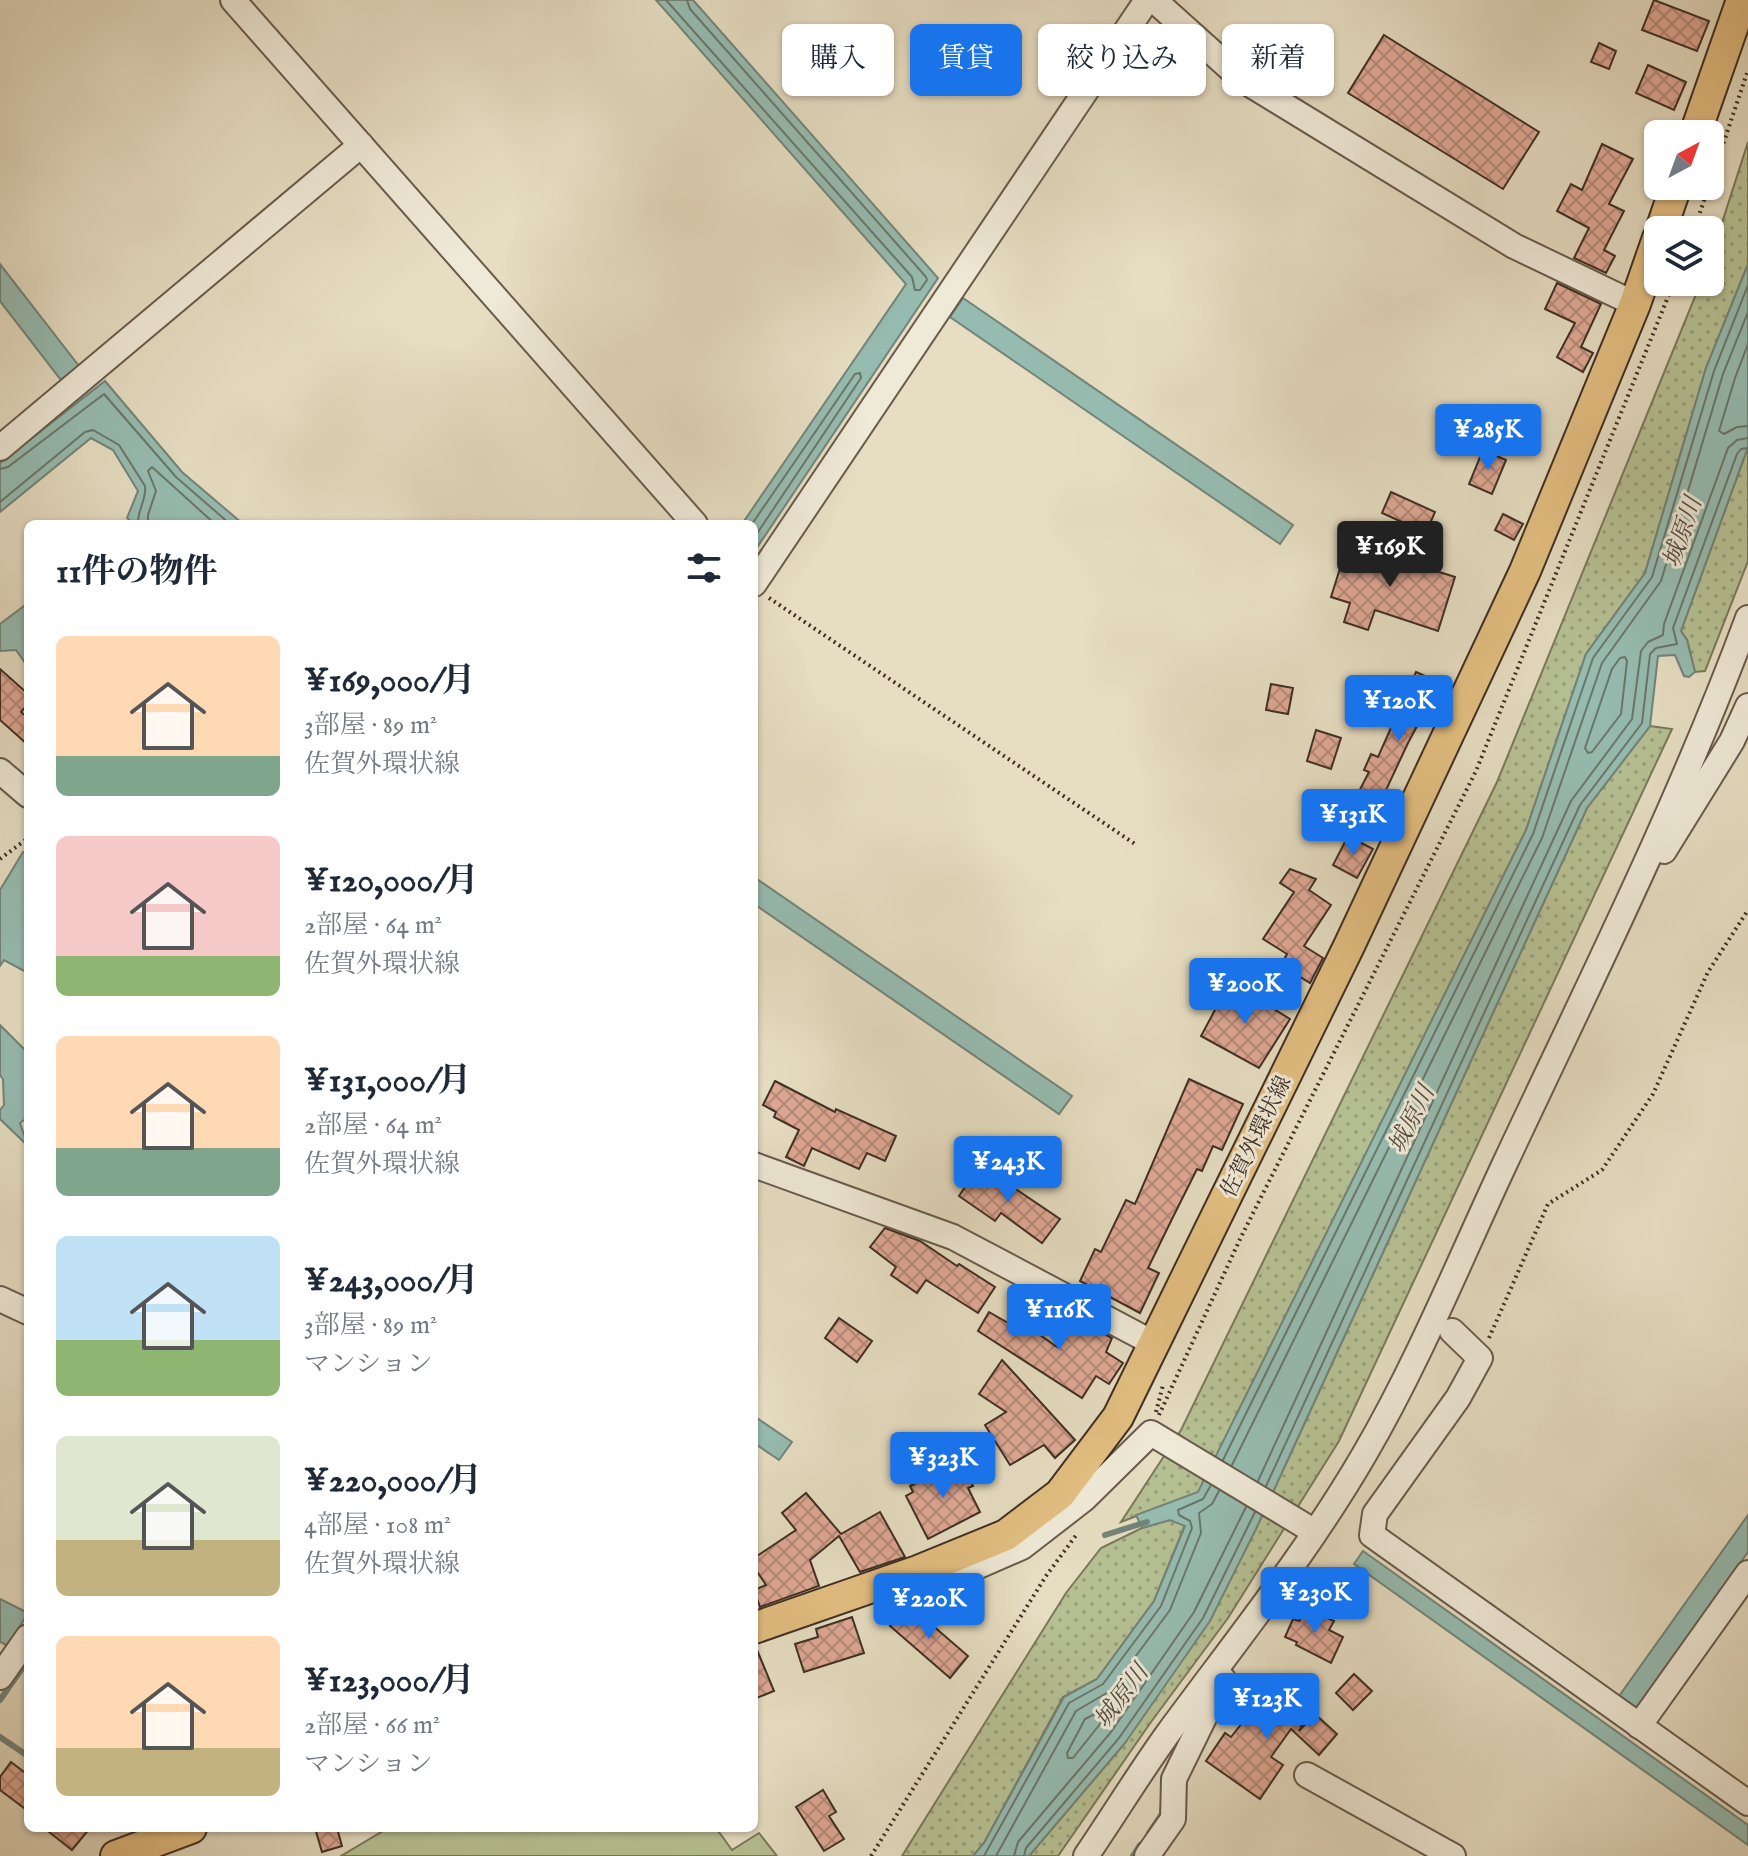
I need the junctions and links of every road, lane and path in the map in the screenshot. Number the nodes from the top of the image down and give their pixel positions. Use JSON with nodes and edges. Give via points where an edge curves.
{"nodes":[{"id":1,"x":233,"y":0,"type":"edge"},
{"id":2,"x":1147,"y":0,"type":"edge"},
{"id":3,"x":1154,"y":0,"type":"edge"},
{"id":4,"x":1742,"y":0,"type":"edge"},
{"id":5,"x":1748,"y":70,"type":"edge"},
{"id":6,"x":1700,"y":120,"type":"edge"},
{"id":7,"x":1724,"y":142,"type":"edge"},
{"id":8,"x":361,"y":145,"type":"junction"},
{"id":9,"x":1644,"y":278,"type":"edge"},
{"id":10,"x":1668,"y":296,"type":"edge"},
{"id":11,"x":1635,"y":304,"type":"junction"},
{"id":12,"x":0,"y":448,"type":"edge"},
{"id":13,"x":691,"y":520,"type":"edge"},
{"id":14,"x":761,"y":590,"type":"edge"},
{"id":15,"x":1748,"y":618,"type":"edge"},
{"id":16,"x":1746,"y":714,"type":"edge"},
{"id":17,"x":0,"y":771,"type":"edge"},
{"id":18,"x":24,"y":792,"type":"edge"},
{"id":19,"x":24,"y":841,"type":"edge"},
{"id":20,"x":1135,"y":844,"type":"dead end"},
{"id":21,"x":0,"y":859,"type":"edge"},
{"id":22,"x":1635,"y":886,"type":"junction"},
{"id":23,"x":1748,"y":910,"type":"edge"},
{"id":24,"x":758,"y":1166,"type":"edge"},
{"id":25,"x":0,"y":1299,"type":"edge"},
{"id":26,"x":24,"y":1310,"type":"edge"},
{"id":27,"x":1452,"y":1331,"type":"dead end"},
{"id":28,"x":1153,"y":1343,"type":"junction"},
{"id":29,"x":1480,"y":1358,"type":"junction"},
{"id":30,"x":1151,"y":1433,"type":"junction"},
{"id":31,"x":1081,"y":1528,"type":"dead end"},
{"id":32,"x":1315,"y":1532,"type":"junction"},
{"id":33,"x":918,"y":1571,"type":"junction"},
{"id":34,"x":1748,"y":1573,"type":"edge"},
{"id":35,"x":758,"y":1627,"type":"edge"},
{"id":36,"x":1245,"y":1633,"type":"junction"},
{"id":37,"x":24,"y":1643,"type":"edge"},
{"id":38,"x":0,"y":1677,"type":"edge"},
{"id":39,"x":1639,"y":1726,"type":"junction"},
{"id":40,"x":1307,"y":1775,"type":"dead end"},
{"id":41,"x":1748,"y":1803,"type":"edge"},
{"id":42,"x":180,"y":1832,"type":"edge"},
{"id":43,"x":116,"y":1856,"type":"edge"},
{"id":44,"x":871,"y":1856,"type":"edge"},
{"id":45,"x":1086,"y":1856,"type":"edge"},
{"id":46,"x":1147,"y":1856,"type":"edge"},
{"id":47,"x":1453,"y":1856,"type":"edge"}],
"edges":[{"from":1,"to":8,"type":"street"},
{"from":2,"to":14,"type":"street"},
{"from":3,"to":11,"type":"street","via":[[1243,80],[1514,246]]},
{"from":4,"to":6,"type":"main road"},
{"from":5,"to":7,"type":"path"},
{"from":8,"to":12,"type":"street"},
{"from":8,"to":13,"type":"street"},
{"from":9,"to":11,"type":"main road","name":"佐賀外環状線"},
{"from":10,"to":30,"type":"path","via":[[1476,771],[1241,1237]]},
{"from":11,"to":28,"type":"main road","name":"佐賀外環状線","via":[[1525,571],[1349,946]]},
{"from":14,"to":20,"type":"path"},
{"from":15,"to":22,"type":"street"},
{"from":16,"to":22,"type":"street","via":[[1658,861]]},
{"from":17,"to":18,"type":"street"},
{"from":19,"to":21,"type":"path"},
{"from":22,"to":32,"type":"street","via":[[1437,1313],[1365,1453]]},
{"from":23,"to":29,"type":"path","via":[[1708,972],[1653,1094],[1611,1157],[1602,1170],[1548,1204]]},
{"from":24,"to":28,"type":"street","via":[[953,1237]]},
{"from":25,"to":26,"type":"street"},
{"from":27,"to":29,"type":"street"},
{"from":28,"to":33,"type":"main road","name":"佐賀外環状線","via":[[1118,1417],[1060,1494],[1006,1535]]},
{"from":29,"to":39,"type":"street","via":[[1458,1398],[1375,1514],[1372,1535]]},
{"from":30,"to":32,"type":"street"},
{"from":30,"to":33,"type":"street","via":[[1084,1499],[1022,1547],[935,1585]]},
{"from":31,"to":44,"type":"path"},
{"from":32,"to":36,"type":"street"},
{"from":33,"to":35,"type":"main road","name":"佐賀外環状線"},
{"from":34,"to":39,"type":"street"},
{"from":36,"to":45,"type":"street","via":[[1167,1734]]},
{"from":36,"to":46,"type":"street","via":[[1174,1779],[1173,1819]]},
{"from":37,"to":38,"type":"street"},
{"from":39,"to":41,"type":"street"},
{"from":40,"to":47,"type":"street"},
{"from":42,"to":43,"type":"main road"}]}
